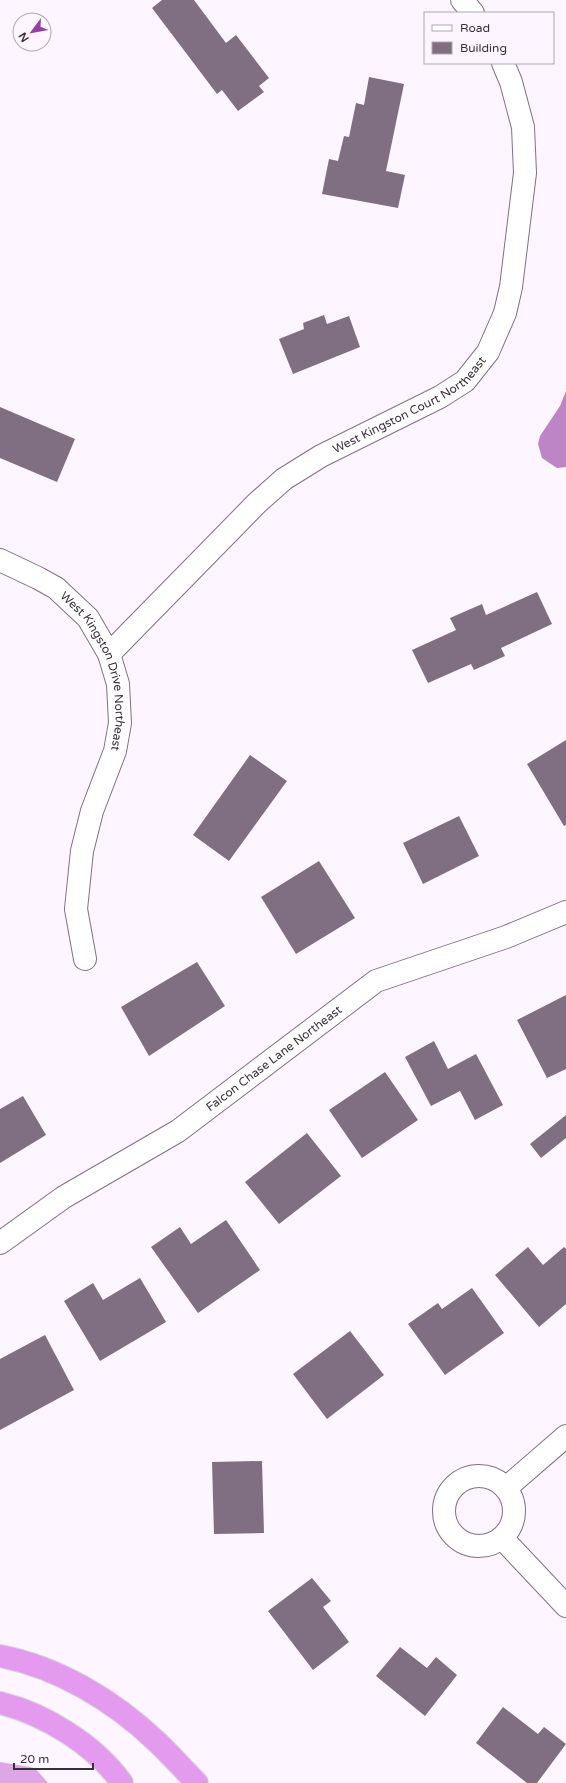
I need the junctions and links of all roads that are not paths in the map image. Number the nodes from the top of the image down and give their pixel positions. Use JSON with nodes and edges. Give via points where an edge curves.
{"nodes":[{"id":1,"x":462,"y":0,"type":"edge"},
{"id":2,"x":472,"y":12,"type":"edge"},
{"id":3,"x":503,"y":64,"type":"edge"},
{"id":4,"x":0,"y":560,"type":"edge"},
{"id":5,"x":109,"y":654,"type":"junction"},
{"id":6,"x":566,"y":912,"type":"edge"},
{"id":7,"x":86,"y":959,"type":"dead end"},
{"id":8,"x":0,"y":1243,"type":"edge"},
{"id":9,"x":566,"y":1436,"type":"edge"},
{"id":10,"x":506,"y":1488,"type":"junction"},
{"id":11,"x":502,"y":1538,"type":"junction"},
{"id":12,"x":566,"y":1606,"type":"edge"},
{"id":13,"x":0,"y":1656,"type":"edge"},
{"id":14,"x":0,"y":1703,"type":"edge"},
{"id":15,"x":122,"y":1783,"type":"edge"},
{"id":16,"x":197,"y":1783,"type":"edge"}],
"edges":[{"from":1,"to":2,"type":"street"},
{"from":3,"to":5,"type":"street","name":"West Kingston Court Northeast","via":[[523,127],[525,173],[511,287],[505,313],[488,352],[464,381],[440,397],[321,456],[284,480],[257,503]]},
{"from":4,"to":5,"type":"street","name":"West Kingston Drive Northeast","via":[[56,588],[88,618]]},
{"from":5,"to":7,"type":"street","name":"West Kingston Drive Northeast","via":[[118,684],[120,723],[115,751],[92,811],[82,852],[76,909]]},
{"from":6,"to":8,"type":"street","name":"Falcon Chase Lane Northeast","via":[[506,937],[376,982],[178,1131],[64,1197]]},
{"from":9,"to":10,"type":"street"},
{"from":10,"to":11,"type":"street","via":[[514,1508],[509,1530]]},
{"from":10,"to":11,"type":"street","via":[[497,1480],[474,1475],[453,1486],[446,1496],[443,1507],[449,1530],[457,1539],[480,1546]]},
{"from":11,"to":12,"type":"street"},
{"from":13,"to":16,"type":"highway","via":[[20,1660],[70,1680],[117,1709],[156,1740]]},
{"from":14,"to":15,"type":"highway","via":[[51,1722],[85,1745]]}]}
